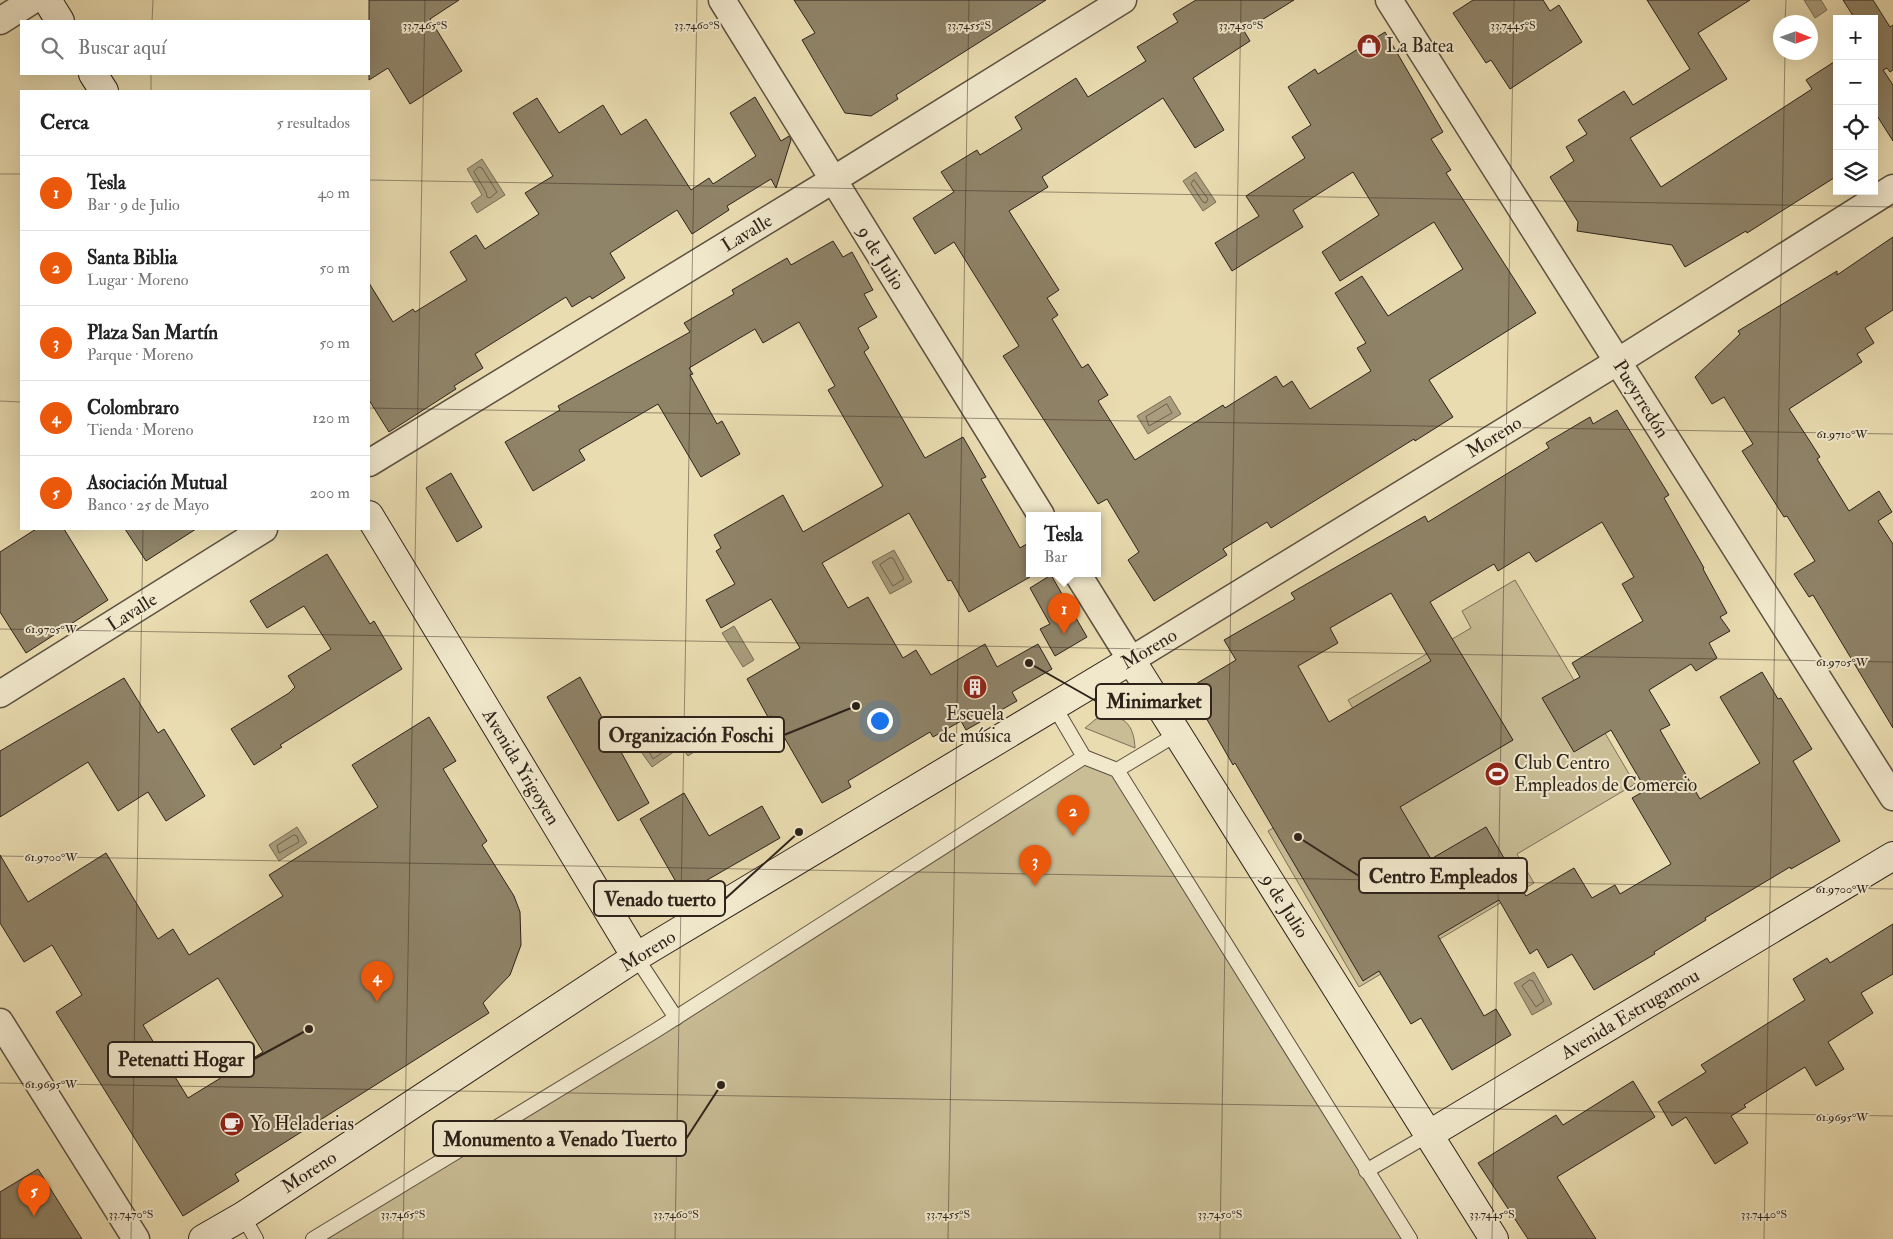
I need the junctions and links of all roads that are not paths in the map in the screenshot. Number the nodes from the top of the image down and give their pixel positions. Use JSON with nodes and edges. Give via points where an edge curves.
{"nodes":[{"id":1,"x":33,"y":0,"type":"edge"},
{"id":2,"x":46,"y":0,"type":"edge"},
{"id":3,"x":722,"y":0,"type":"edge"},
{"id":4,"x":1123,"y":0,"type":"edge"},
{"id":5,"x":1389,"y":0,"type":"edge"},
{"id":6,"x":59,"y":20,"type":"edge"},
{"id":7,"x":0,"y":21,"type":"edge"},
{"id":8,"x":94,"y":75,"type":"edge"},
{"id":9,"x":103,"y":90,"type":"edge"},
{"id":10,"x":833,"y":180,"type":"junction"},
{"id":11,"x":1893,"y":188,"type":"edge"},
{"id":12,"x":1617,"y":362,"type":"junction"},
{"id":13,"x":370,"y":462,"type":"edge"},
{"id":14,"x":1039,"y":512,"type":"edge"},
{"id":15,"x":370,"y":517,"type":"edge"},
{"id":16,"x":262,"y":530,"type":"edge"},
{"id":17,"x":1079,"y":577,"type":"edge"},
{"id":18,"x":1131,"y":660,"type":"junction"},
{"id":19,"x":0,"y":694,"type":"edge"},
{"id":20,"x":1054,"y":706,"type":"junction"},
{"id":21,"x":1177,"y":734,"type":"junction"},
{"id":22,"x":1084,"y":757,"type":"junction"},
{"id":23,"x":1117,"y":770,"type":"junction"},
{"id":24,"x":1893,"y":797,"type":"edge"},
{"id":25,"x":1893,"y":856,"type":"edge"},
{"id":26,"x":636,"y":957,"type":"junction"},
{"id":27,"x":676,"y":1018,"type":"junction"},
{"id":28,"x":0,"y":1022,"type":"edge"},
{"id":29,"x":1428,"y":1135,"type":"junction"},
{"id":30,"x":1366,"y":1171,"type":"junction"},
{"id":31,"x":243,"y":1216,"type":"junction"},
{"id":32,"x":136,"y":1239,"type":"edge"},
{"id":33,"x":203,"y":1239,"type":"edge"},
{"id":34,"x":256,"y":1239,"type":"edge"},
{"id":35,"x":313,"y":1239,"type":"edge"},
{"id":36,"x":1410,"y":1239,"type":"edge"},
{"id":37,"x":1494,"y":1239,"type":"edge"}],
"edges":[{"from":1,"to":7,"type":"street"},
{"from":2,"to":6,"type":"main road"},
{"from":3,"to":10,"type":"street","name":"9 de Julio"},
{"from":4,"to":10,"type":"street","name":"Lavalle"},
{"from":5,"to":12,"type":"street","name":"Pueyrredón"},
{"from":8,"to":9,"type":"main road"},
{"from":10,"to":13,"type":"street","name":"Lavalle"},
{"from":10,"to":14,"type":"street","name":"9 de Julio"},
{"from":11,"to":12,"type":"street","name":"Moreno"},
{"from":12,"to":18,"type":"street","name":"Moreno"},
{"from":12,"to":24,"type":"street","name":"Pueyrredón"},
{"from":15,"to":26,"type":"main road","name":"Avenida Yrigoyen"},
{"from":16,"to":19,"type":"street","name":"Lavalle"},
{"from":17,"to":18,"type":"street","name":"9 de Julio"},
{"from":18,"to":20,"type":"main road","name":"Moreno"},
{"from":18,"to":21,"type":"main road","name":"9 de Julio"},
{"from":20,"to":22,"type":"lane"},
{"from":20,"to":26,"type":"main road","name":"Moreno"},
{"from":21,"to":23,"type":"lane"},
{"from":21,"to":29,"type":"main road","name":"9 de Julio"},
{"from":22,"to":23,"type":"lane"},
{"from":22,"to":27,"type":"lane"},
{"from":23,"to":30,"type":"lane"},
{"from":25,"to":29,"type":"main road","name":"Avenida Estrugamou"},
{"from":26,"to":27,"type":"lane","name":"Avenida Yrigoyen"},
{"from":26,"to":31,"type":"main road","name":"Moreno"},
{"from":27,"to":35,"type":"lane"},
{"from":28,"to":32,"type":"street"},
{"from":29,"to":30,"type":"lane","name":"Avenida Estrugamou"},
{"from":29,"to":37,"type":"main road","name":"9 de Julio"},
{"from":30,"to":36,"type":"lane"},
{"from":31,"to":33,"type":"main road","name":"Moreno"},
{"from":31,"to":34,"type":"lane"}]}
